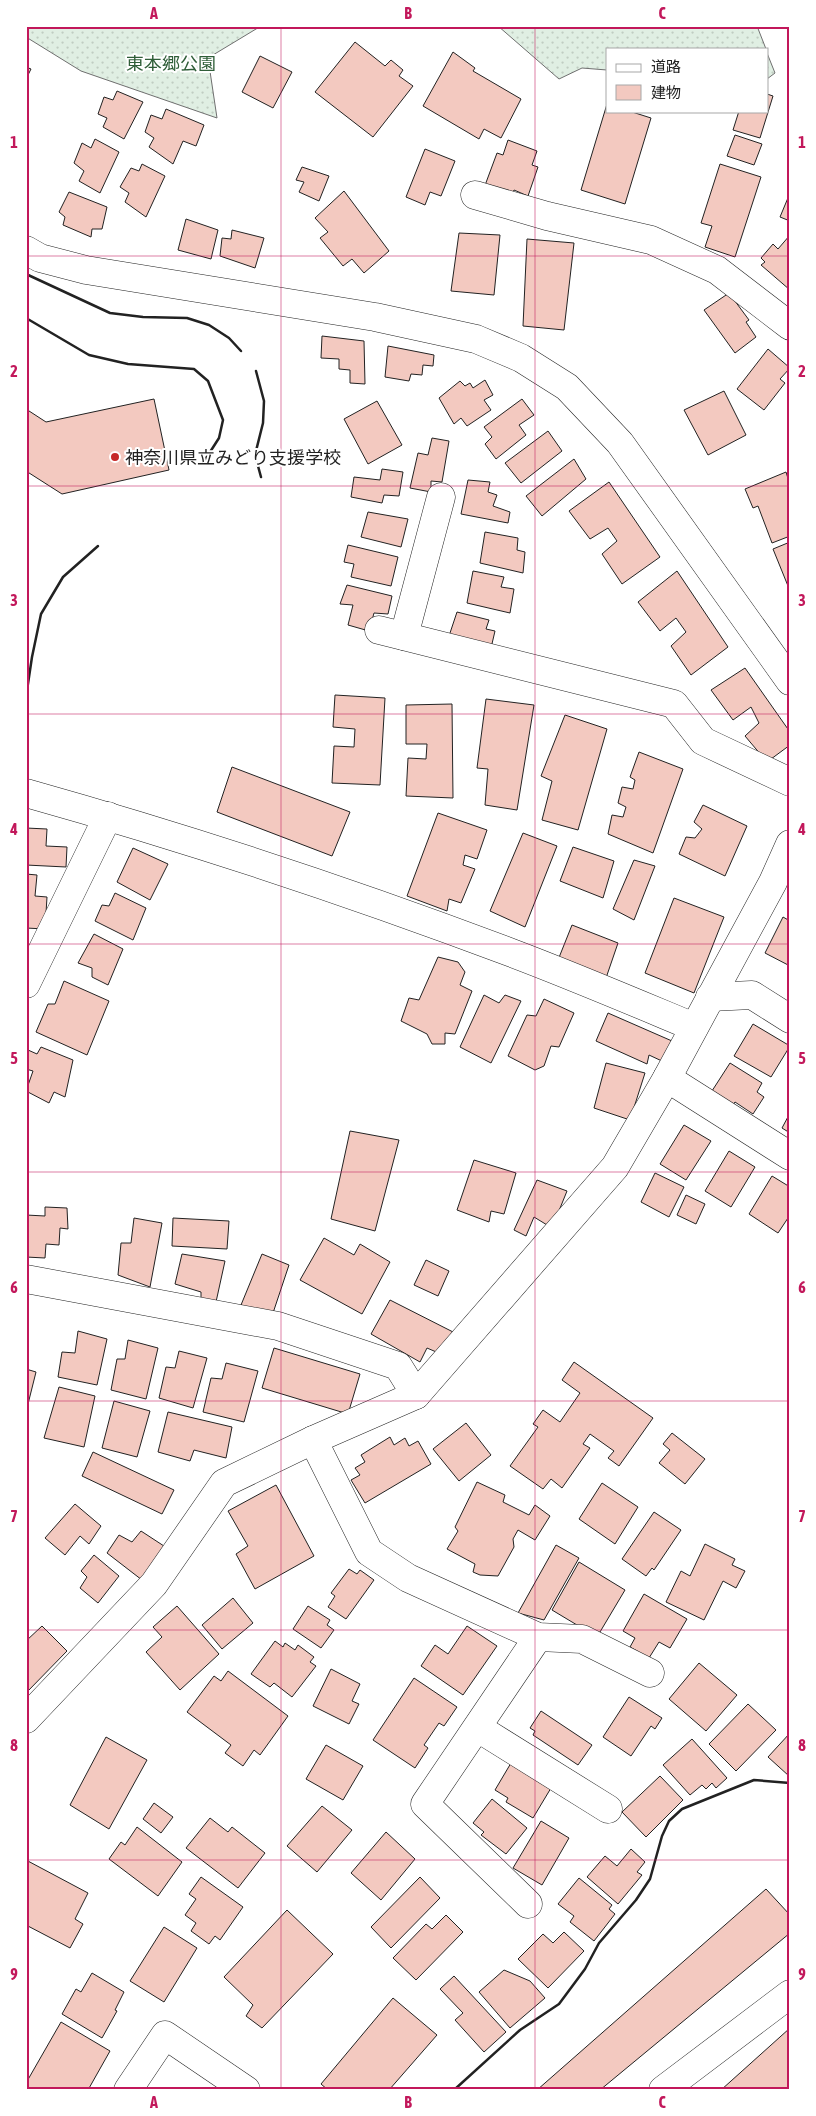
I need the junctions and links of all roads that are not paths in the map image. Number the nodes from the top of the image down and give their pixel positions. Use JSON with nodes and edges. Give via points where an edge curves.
{"nodes":[{"id":1,"x":475,"y":195,"type":"dead end"},
{"id":2,"x":26,"y":250,"type":"edge"},
{"id":3,"x":790,"y":326,"type":"edge"},
{"id":4,"x":441,"y":497,"type":"dead end"},
{"id":5,"x":790,"y":681,"type":"edge"},
{"id":6,"x":790,"y":782,"type":"edge"},
{"id":7,"x":26,"y":793,"type":"edge"},
{"id":8,"x":108,"y":816,"type":"junction"},
{"id":9,"x":790,"y":844,"type":"edge"},
{"id":10,"x":781,"y":887,"type":"edge"},
{"id":11,"x":26,"y":984,"type":"edge"},
{"id":12,"x":710,"y":996,"type":"junction"},
{"id":13,"x":790,"y":1018,"type":"edge"},
{"id":14,"x":694,"y":1027,"type":"junction"},
{"id":15,"x":667,"y":1078,"type":"junction"},
{"id":16,"x":790,"y":1156,"type":"edge"},
{"id":17,"x":26,"y":1280,"type":"edge"},
{"id":18,"x":416,"y":1395,"type":"junction"},
{"id":19,"x":313,"y":1440,"type":"junction"},
{"id":20,"x":538,"y":1637,"type":"junction"},
{"id":21,"x":650,"y":1673,"type":"dead end"},
{"id":22,"x":26,"y":1719,"type":"edge"},
{"id":23,"x":478,"y":1728,"type":"junction"},
{"id":24,"x":608,"y":1809,"type":"dead end"},
{"id":25,"x":528,"y":1904,"type":"dead end"},
{"id":26,"x":790,"y":1994,"type":"edge"},
{"id":27,"x":128,"y":2090,"type":"edge"},
{"id":28,"x":246,"y":2090,"type":"edge"},
{"id":29,"x":663,"y":2090,"type":"edge"}],
"edges":[{"from":1,"to":3,"type":"street","via":[[547,216],[651,240],[717,270]]},
{"from":2,"to":5,"type":"street","via":[[40,258],[86,270],[375,317],[476,339],[521,358],[567,387],[620,443]]},
{"from":4,"to":6,"type":"street","via":[[392,633],[674,704],[703,741]]},
{"from":7,"to":8,"type":"street"},
{"from":8,"to":11,"type":"street"},
{"from":8,"to":14,"type":"street","via":[[331,888],[514,953]]},
{"from":9,"to":10,"type":"street"},
{"from":10,"to":12,"type":"street"},
{"from":12,"to":13,"type":"street","via":[[752,995]]},
{"from":12,"to":14,"type":"street"},
{"from":14,"to":15,"type":"street"},
{"from":15,"to":16,"type":"street"},
{"from":15,"to":18,"type":"street","via":[[615,1167]]},
{"from":17,"to":18,"type":"street","via":[[278,1326],[398,1366]]},
{"from":18,"to":19,"type":"street"},
{"from":19,"to":20,"type":"street","via":[[369,1552],[408,1578]]},
{"from":19,"to":22,"type":"street","via":[[224,1483],[154,1584]]},
{"from":20,"to":21,"type":"street","via":[[582,1639]]},
{"from":20,"to":23,"type":"street"},
{"from":23,"to":24,"type":"street"},
{"from":23,"to":25,"type":"street","via":[[425,1804]]},
{"from":26,"to":29,"type":"street"},
{"from":27,"to":28,"type":"street","via":[[165,2035]]}]}
